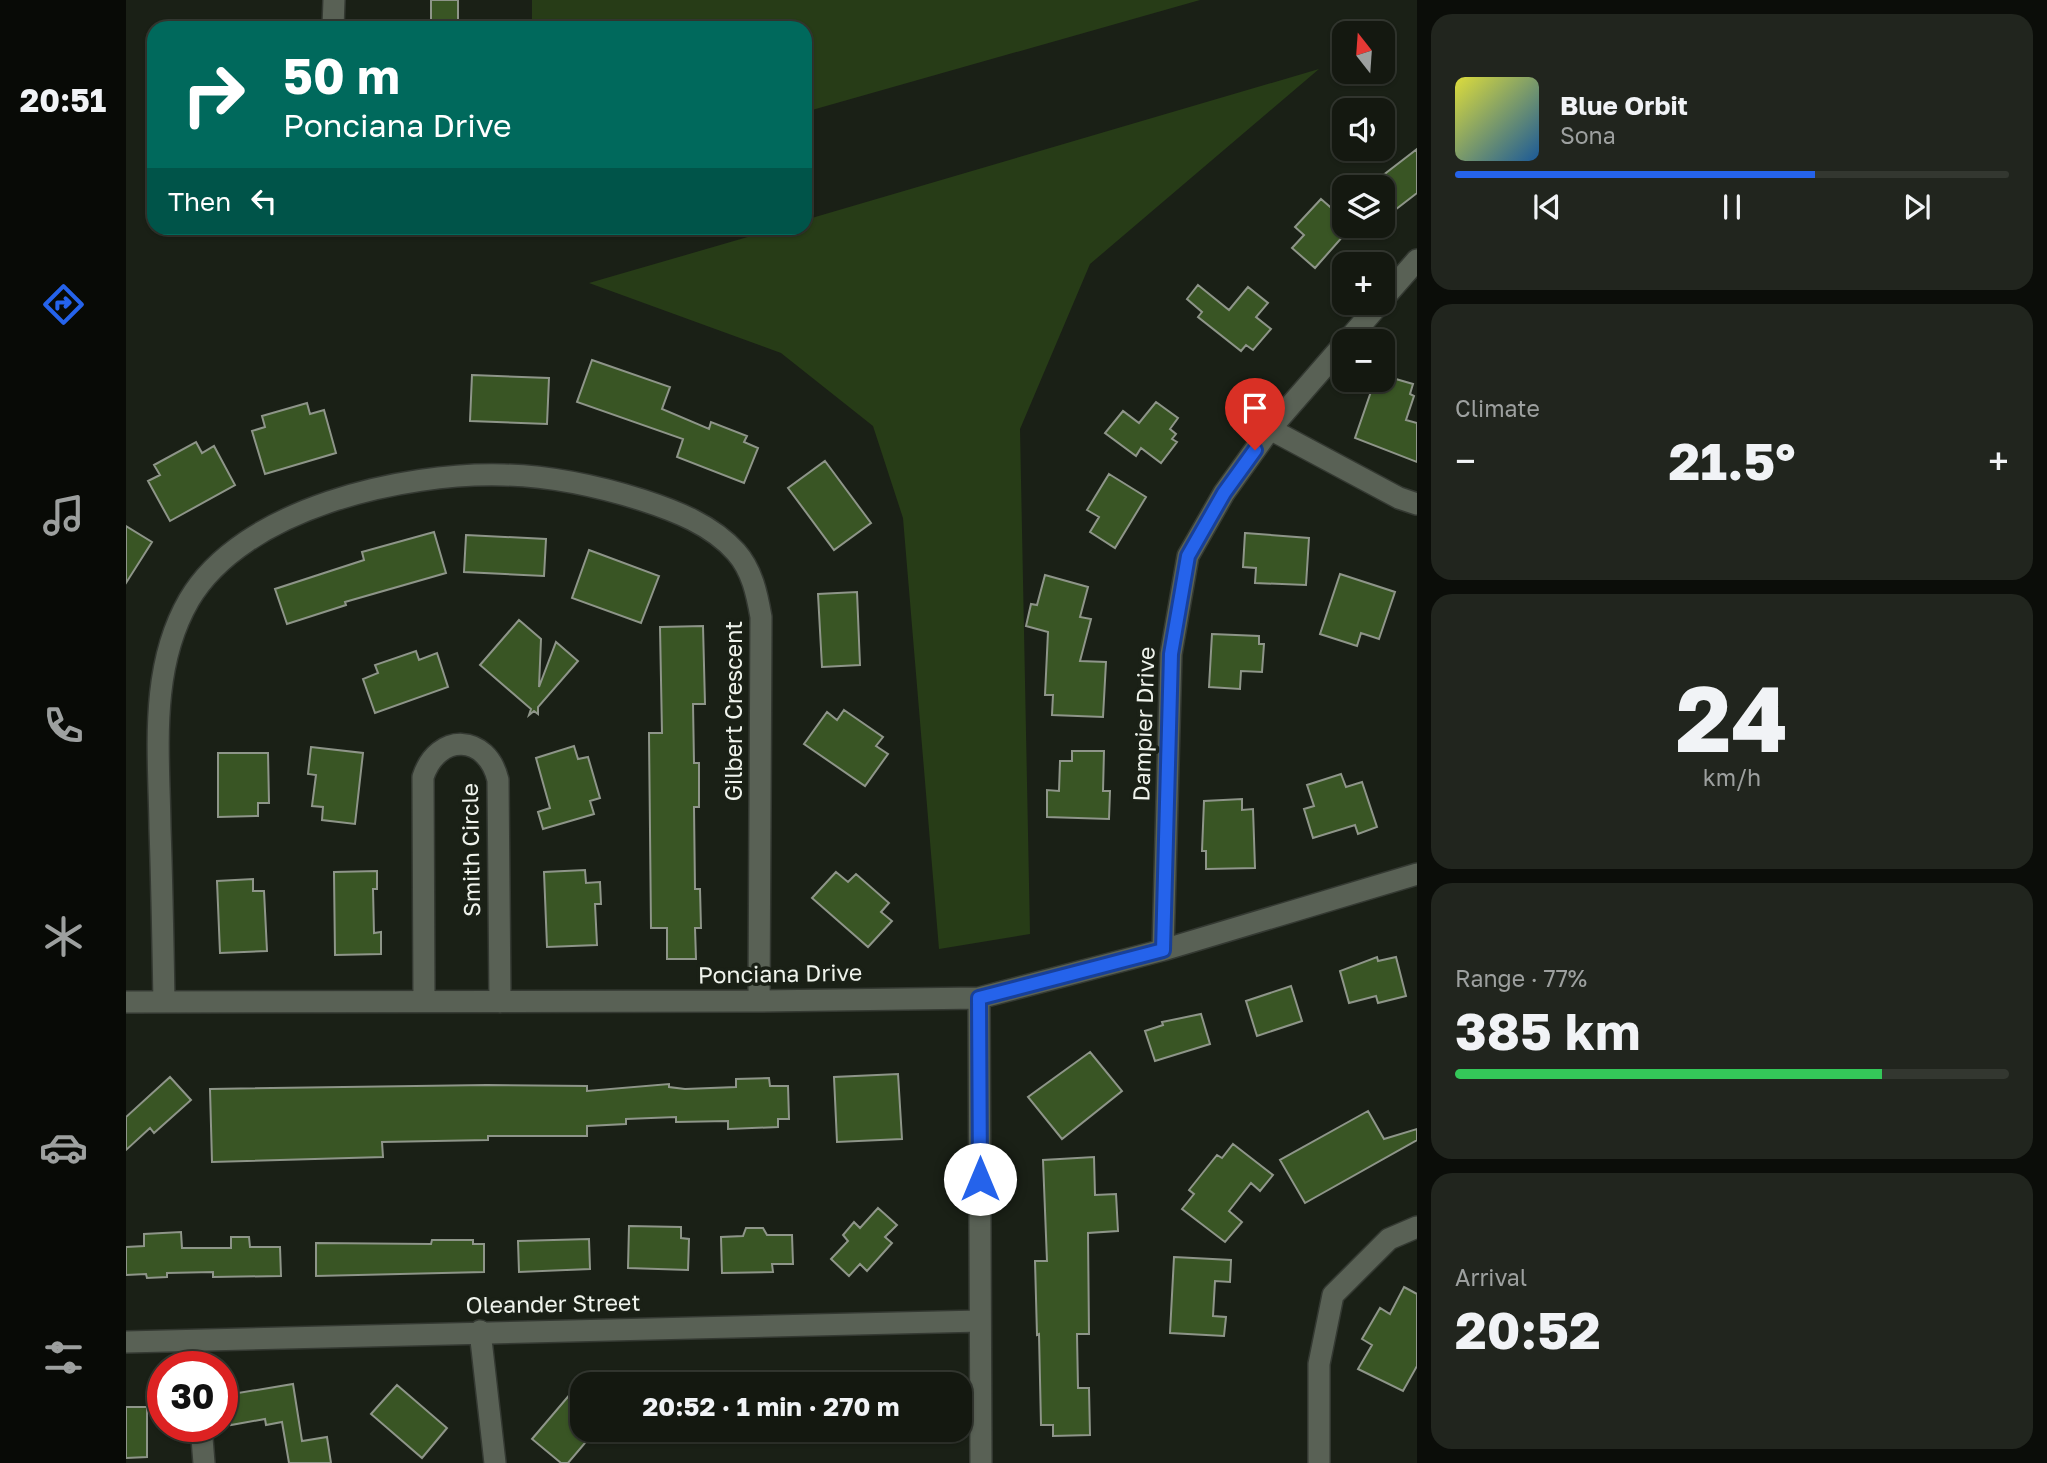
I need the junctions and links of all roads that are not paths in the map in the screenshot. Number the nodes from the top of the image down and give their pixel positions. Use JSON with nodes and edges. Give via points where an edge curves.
{"nodes":[{"id":1,"x":334,"y":0,"type":"edge"},
{"id":2,"x":333,"y":21,"type":"edge"},
{"id":3,"x":1417,"y":260,"type":"edge"},
{"id":4,"x":1395,"y":285,"type":"edge"},
{"id":5,"x":1369,"y":315,"type":"edge"},
{"id":6,"x":1357,"y":329,"type":"edge"},
{"id":7,"x":1332,"y":358,"type":"edge"},
{"id":8,"x":1270,"y":429,"type":"junction"},
{"id":9,"x":1417,"y":505,"type":"edge"},
{"id":10,"x":1417,"y":874,"type":"edge"},
{"id":11,"x":1163,"y":950,"type":"junction"},
{"id":12,"x":979,"y":998,"type":"junction"},
{"id":13,"x":424,"y":1001,"type":"junction"},
{"id":14,"x":760,"y":1001,"type":"junction"},
{"id":15,"x":126,"y":1002,"type":"edge"},
{"id":16,"x":164,"y":1002,"type":"junction"},
{"id":17,"x":500,"y":1002,"type":"junction"},
{"id":18,"x":1417,"y":1227,"type":"edge"},
{"id":19,"x":980,"y":1321,"type":"junction"},
{"id":20,"x":480,"y":1331,"type":"junction"},
{"id":21,"x":194,"y":1341,"type":"junction"},
{"id":22,"x":126,"y":1342,"type":"edge"},
{"id":23,"x":195,"y":1351,"type":"edge"},
{"id":24,"x":203,"y":1442,"type":"edge"},
{"id":25,"x":205,"y":1463,"type":"edge"},
{"id":26,"x":495,"y":1463,"type":"edge"},
{"id":27,"x":981,"y":1463,"type":"edge"},
{"id":28,"x":1319,"y":1463,"type":"edge"}],
"edges":[{"from":1,"to":2,"type":"street"},
{"from":3,"to":4,"type":"street","name":"Dampier Drive"},
{"from":5,"to":6,"type":"street","name":"Dampier Drive"},
{"from":7,"to":8,"type":"street","name":"Dampier Drive"},
{"from":8,"to":9,"type":"street"},
{"from":8,"to":11,"type":"street","name":"Dampier Drive","via":[[1224,493],[1188,556],[1171,654]]},
{"from":10,"to":11,"type":"street","name":"Ponciana Drive"},
{"from":11,"to":12,"type":"street","name":"Ponciana Drive"},
{"from":12,"to":14,"type":"street","name":"Ponciana Drive"},
{"from":12,"to":19,"type":"street"},
{"from":13,"to":16,"type":"street","name":"Ponciana Drive"},
{"from":13,"to":17,"type":"street","name":"Ponciana Drive"},
{"from":13,"to":17,"type":"street","name":"Smith Circle","via":[[424,778],[435,755],[460,744],[485,754],[498,780]]},
{"from":14,"to":16,"type":"street","name":"Gilbert Crescent","via":[[761,617],[752,580],[738,554],[718,534],[685,516],[617,492],[580,483],[468,475],[405,483],[288,519],[231,552],[189,601],[175,630],[160,692]]},
{"from":14,"to":17,"type":"street","name":"Ponciana Drive"},
{"from":15,"to":16,"type":"street","name":"Ponciana Drive"},
{"from":18,"to":28,"type":"street","via":[[1389,1239],[1333,1295],[1319,1364]]},
{"from":19,"to":20,"type":"street","name":"Oleander Street"},
{"from":19,"to":27,"type":"street"},
{"from":20,"to":21,"type":"street","name":"Oleander Street"},
{"from":20,"to":26,"type":"street"},
{"from":21,"to":22,"type":"street","name":"Oleander Street"},
{"from":21,"to":23,"type":"street"},
{"from":24,"to":25,"type":"street"}]}
